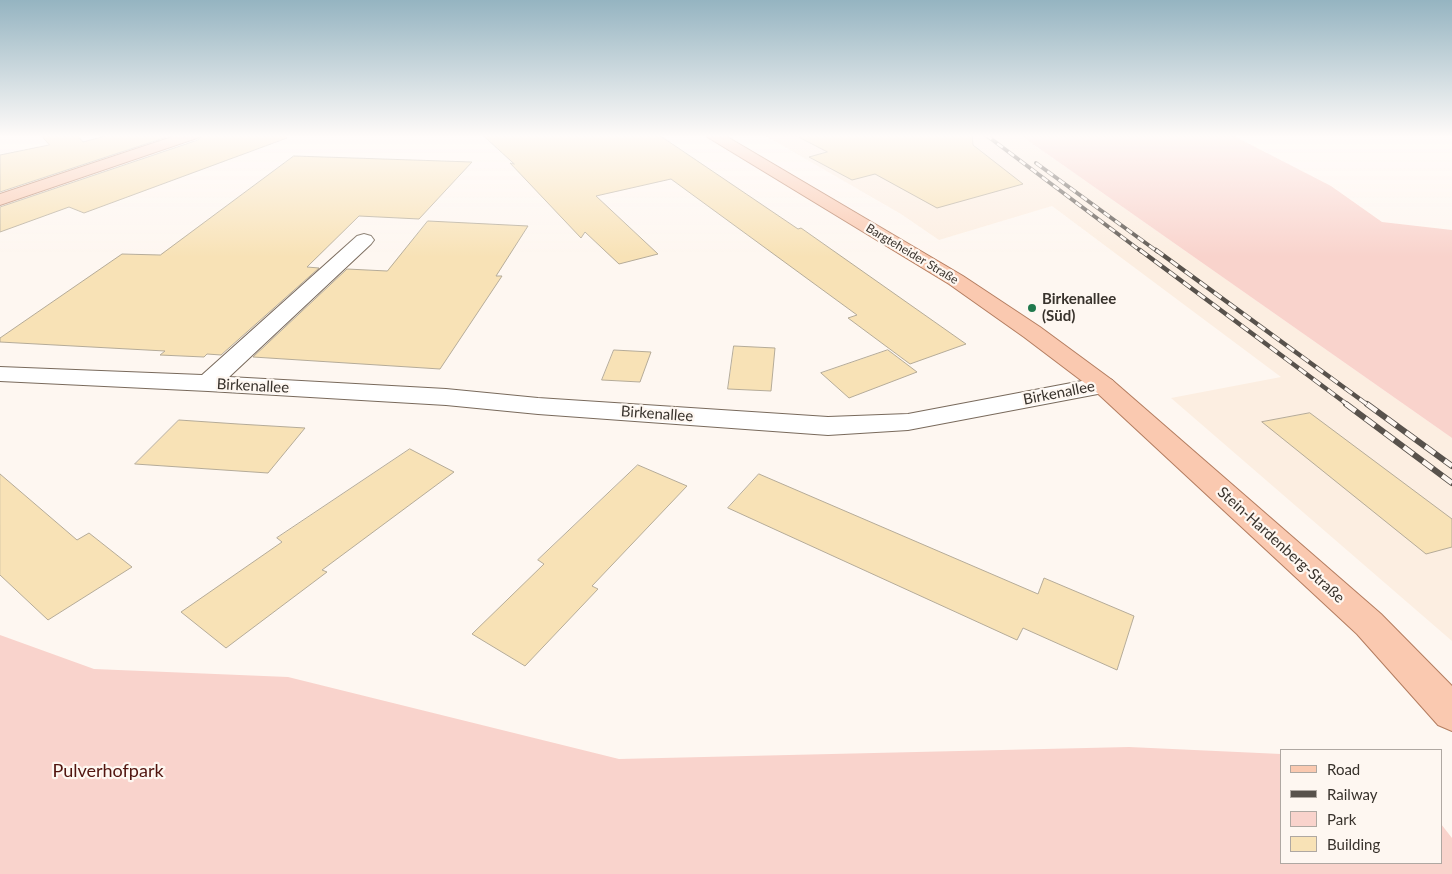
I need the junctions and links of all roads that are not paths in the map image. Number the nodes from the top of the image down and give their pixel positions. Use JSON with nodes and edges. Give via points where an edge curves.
{"nodes":[{"id":1,"x":72,"y":176,"type":"edge"},
{"id":2,"x":782,"y":176,"type":"edge"},
{"id":3,"x":0,"y":200,"type":"edge"},
{"id":4,"x":364,"y":240,"type":"dead end"},
{"id":5,"x":0,"y":374,"type":"edge"},
{"id":6,"x":208,"y":383,"type":"junction"},
{"id":7,"x":1103,"y":385,"type":"junction"},
{"id":8,"x":1452,"y":713,"type":"edge"}],
"edges":[{"from":1,"to":3,"type":"main road"},
{"from":2,"to":7,"type":"main road","name":"Bargteheider Straße","via":[[956,280]]},
{"from":4,"to":6,"type":"street","name":"Birkenallee"},
{"from":5,"to":6,"type":"street","name":"Birkenallee"},
{"from":6,"to":7,"type":"street","name":"Birkenallee","via":[[446,397],[828,426],[908,422]]},
{"from":7,"to":8,"type":"main road","name":"Stein-Hardenberg-Straße","via":[[1369,624]]}]}
